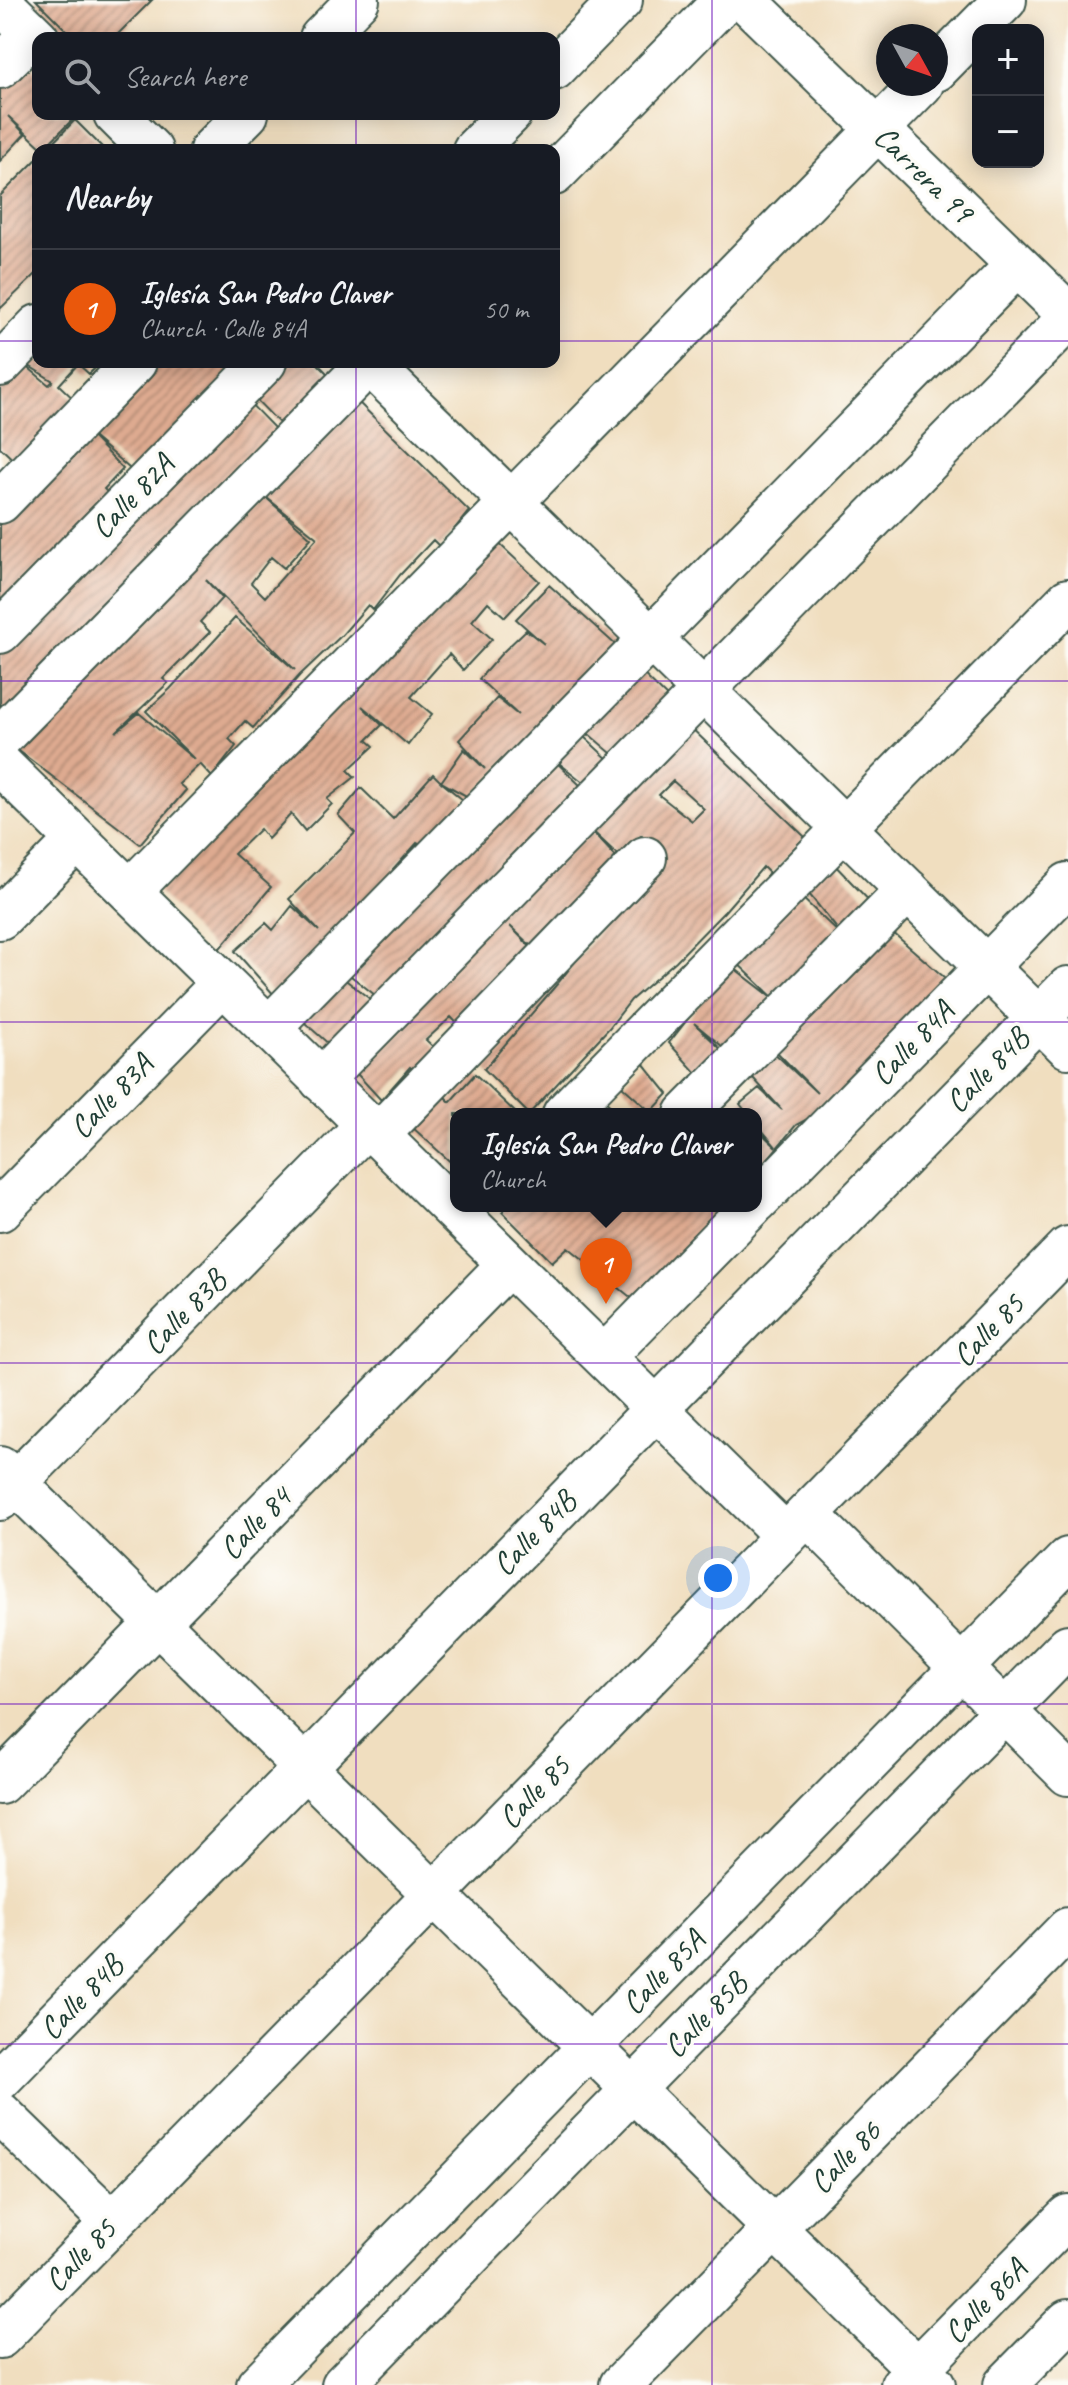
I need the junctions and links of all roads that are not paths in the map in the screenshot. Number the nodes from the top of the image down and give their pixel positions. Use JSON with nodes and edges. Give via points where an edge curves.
{"nodes":[{"id":1,"x":358,"y":0,"type":"edge"},
{"id":2,"x":621,"y":0,"type":"edge"},
{"id":3,"x":725,"y":0,"type":"edge"},
{"id":4,"x":745,"y":0,"type":"edge"},
{"id":5,"x":1005,"y":0,"type":"edge"},
{"id":6,"x":0,"y":2,"type":"edge"},
{"id":7,"x":327,"y":32,"type":"edge"},
{"id":8,"x":32,"y":33,"type":"edge"},
{"id":9,"x":32,"y":39,"type":"edge"},
{"id":10,"x":948,"y":58,"type":"edge"},
{"id":11,"x":560,"y":63,"type":"edge"},
{"id":12,"x":0,"y":67,"type":"edge"},
{"id":13,"x":910,"y":96,"type":"edge"},
{"id":14,"x":121,"y":120,"type":"edge"},
{"id":15,"x":241,"y":120,"type":"edge"},
{"id":16,"x":504,"y":120,"type":"edge"},
{"id":17,"x":878,"y":129,"type":"junction"},
{"id":18,"x":145,"y":144,"type":"edge"},
{"id":19,"x":217,"y":144,"type":"edge"},
{"id":20,"x":480,"y":144,"type":"edge"},
{"id":21,"x":560,"y":168,"type":"edge"},
{"id":22,"x":1017,"y":265,"type":"junction"},
{"id":23,"x":1068,"y":316,"type":"edge"},
{"id":24,"x":32,"y":332,"type":"edge"},
{"id":25,"x":0,"y":365,"type":"edge"},
{"id":26,"x":129,"y":368,"type":"edge"},
{"id":27,"x":259,"y":368,"type":"edge"},
{"id":28,"x":363,"y":368,"type":"edge"},
{"id":29,"x":375,"y":368,"type":"edge"},
{"id":30,"x":0,"y":502,"type":"edge"},
{"id":31,"x":512,"y":502,"type":"junction"},
{"id":32,"x":1068,"y":600,"type":"edge"},
{"id":33,"x":0,"y":632,"type":"edge"},
{"id":34,"x":650,"y":638,"type":"junction"},
{"id":35,"x":704,"y":690,"type":"junction"},
{"id":36,"x":0,"y":738,"type":"edge"},
{"id":37,"x":0,"y":764,"type":"edge"},
{"id":38,"x":844,"y":828,"type":"junction"},
{"id":39,"x":77,"y":840,"type":"junction"},
{"id":40,"x":645,"y":858,"type":"dead end"},
{"id":41,"x":1068,"y":884,"type":"edge"},
{"id":42,"x":908,"y":890,"type":"junction"},
{"id":43,"x":130,"y":891,"type":"junction"},
{"id":44,"x":0,"y":918,"type":"edge"},
{"id":45,"x":987,"y":967,"type":"junction"},
{"id":46,"x":223,"y":983,"type":"junction"},
{"id":47,"x":1068,"y":988,"type":"edge"},
{"id":48,"x":1039,"y":1018,"type":"junction"},
{"id":49,"x":269,"y":1028,"type":"junction"},
{"id":50,"x":1068,"y":1047,"type":"edge"},
{"id":51,"x":321,"y":1080,"type":"junction"},
{"id":52,"x":570,"y":1108,"type":"edge"},
{"id":53,"x":692,"y":1108,"type":"edge"},
{"id":54,"x":372,"y":1130,"type":"junction"},
{"id":55,"x":762,"y":1196,"type":"edge"},
{"id":56,"x":450,"y":1197,"type":"edge"},
{"id":57,"x":0,"y":1210,"type":"edge"},
{"id":58,"x":468,"y":1212,"type":"edge"},
{"id":59,"x":746,"y":1212,"type":"edge"},
{"id":60,"x":1068,"y":1248,"type":"edge"},
{"id":61,"x":509,"y":1264,"type":"junction"},
{"id":62,"x":604,"y":1357,"type":"junction"},
{"id":63,"x":656,"y":1408,"type":"junction"},
{"id":64,"x":5,"y":1484,"type":"edge"},
{"id":65,"x":797,"y":1525,"type":"junction"},
{"id":66,"x":1068,"y":1559,"type":"edge"},
{"id":67,"x":157,"y":1623,"type":"junction"},
{"id":68,"x":1068,"y":1646,"type":"edge"},
{"id":69,"x":961,"y":1667,"type":"junction"},
{"id":70,"x":1005,"y":1710,"type":"junction"},
{"id":71,"x":305,"y":1768,"type":"junction"},
{"id":72,"x":1068,"y":1774,"type":"edge"},
{"id":73,"x":0,"y":1783,"type":"edge"},
{"id":74,"x":434,"y":1894,"type":"junction"},
{"id":75,"x":1068,"y":1929,"type":"edge"},
{"id":76,"x":589,"y":2046,"type":"junction"},
{"id":77,"x":0,"y":2079,"type":"edge"},
{"id":78,"x":633,"y":2089,"type":"junction"},
{"id":79,"x":0,"y":2113,"type":"edge"},
{"id":80,"x":1068,"y":2216,"type":"edge"},
{"id":81,"x":112,"y":2222,"type":"junction"},
{"id":82,"x":774,"y":2228,"type":"junction"},
{"id":83,"x":1068,"y":2321,"type":"edge"},
{"id":84,"x":0,"y":2337,"type":"edge"},
{"id":85,"x":918,"y":2380,"type":"edge"},
{"id":86,"x":258,"y":2385,"type":"edge"},
{"id":87,"x":343,"y":2385,"type":"edge"},
{"id":88,"x":621,"y":2385,"type":"edge"},
{"id":89,"x":1005,"y":2385,"type":"edge"}],
"edges":[{"from":1,"to":7,"type":"street"},
{"from":2,"to":11,"type":"street"},
{"from":3,"to":21,"type":"street"},
{"from":4,"to":17,"type":"street","name":"Carrera 99"},
{"from":5,"to":10,"type":"street"},
{"from":6,"to":8,"type":"street"},
{"from":9,"to":12,"type":"street"},
{"from":13,"to":17,"type":"street"},
{"from":14,"to":18,"type":"street"},
{"from":15,"to":19,"type":"street"},
{"from":16,"to":20,"type":"street"},
{"from":17,"to":22,"type":"street","name":"Carrera 99"},
{"from":17,"to":31,"type":"street"},
{"from":22,"to":23,"type":"street","name":"Carrera 99"},
{"from":22,"to":34,"type":"street"},
{"from":23,"to":35,"type":"street"},
{"from":24,"to":25,"type":"street"},
{"from":26,"to":30,"type":"street"},
{"from":27,"to":33,"type":"street","name":"Calle 82A"},
{"from":28,"to":36,"type":"street"},
{"from":29,"to":31,"type":"street"},
{"from":31,"to":34,"type":"street"},
{"from":31,"to":43,"type":"street"},
{"from":32,"to":38,"type":"street"},
{"from":34,"to":35,"type":"street"},
{"from":34,"to":49,"type":"street"},
{"from":35,"to":38,"type":"street"},
{"from":35,"to":51,"type":"street"},
{"from":37,"to":39,"type":"street"},
{"from":38,"to":42,"type":"street"},
{"from":38,"to":52,"type":"street"},
{"from":39,"to":43,"type":"street"},
{"from":39,"to":44,"type":"street"},
{"from":40,"to":54,"type":"street","name":"Calle 83B"},
{"from":41,"to":45,"type":"street","name":"Calle 84A"},
{"from":42,"to":45,"type":"street"},
{"from":42,"to":53,"type":"street"},
{"from":43,"to":46,"type":"street"},
{"from":45,"to":48,"type":"street"},
{"from":45,"to":55,"type":"street","name":"Calle 84A"},
{"from":46,"to":49,"type":"street"},
{"from":46,"to":57,"type":"street","name":"Calle 83A"},
{"from":47,"to":48,"type":"street","name":"Calle 84B"},
{"from":48,"to":50,"type":"street"},
{"from":48,"to":63,"type":"street","name":"Calle 84B"},
{"from":49,"to":51,"type":"street"},
{"from":51,"to":54,"type":"street"},
{"from":54,"to":56,"type":"street"},
{"from":54,"to":64,"type":"street","name":"Calle 83B"},
{"from":58,"to":61,"type":"street"},
{"from":59,"to":62,"type":"street","name":"Calle 84A"},
{"from":60,"to":65,"type":"street","name":"Calle 85"},
{"from":61,"to":62,"type":"street"},
{"from":61,"to":67,"type":"street","name":"Calle 84"},
{"from":62,"to":63,"type":"street"},
{"from":63,"to":65,"type":"street"},
{"from":63,"to":71,"type":"street","name":"Calle 84B"},
{"from":64,"to":67,"type":"street"},
{"from":65,"to":69,"type":"street"},
{"from":65,"to":74,"type":"street","name":"Calle 85"},
{"from":66,"to":69,"type":"street","name":"Calle 85A"},
{"from":67,"to":71,"type":"street"},
{"from":67,"to":73,"type":"street","name":"Calle 84"},
{"from":68,"to":70,"type":"street","name":"Calle 85B"},
{"from":69,"to":70,"type":"street"},
{"from":69,"to":76,"type":"street","name":"Calle 85A"},
{"from":70,"to":72,"type":"street"},
{"from":70,"to":78,"type":"street","name":"Calle 85B"},
{"from":71,"to":74,"type":"street"},
{"from":71,"to":77,"type":"street","name":"Calle 84B"},
{"from":74,"to":76,"type":"street"},
{"from":74,"to":81,"type":"street","name":"Calle 85"},
{"from":75,"to":82,"type":"street","name":"Calle 86"},
{"from":76,"to":78,"type":"street"},
{"from":76,"to":86,"type":"street","name":"Calle 85A"},
{"from":78,"to":82,"type":"street"},
{"from":78,"to":87,"type":"street","name":"Calle 85B"},
{"from":79,"to":81,"type":"street"},
{"from":80,"to":85,"type":"street","name":"Calle 86A"},
{"from":81,"to":84,"type":"street","name":"Calle 85"},
{"from":82,"to":85,"type":"street"},
{"from":82,"to":88,"type":"street","name":"Calle 86"},
{"from":83,"to":89,"type":"street"}]}
